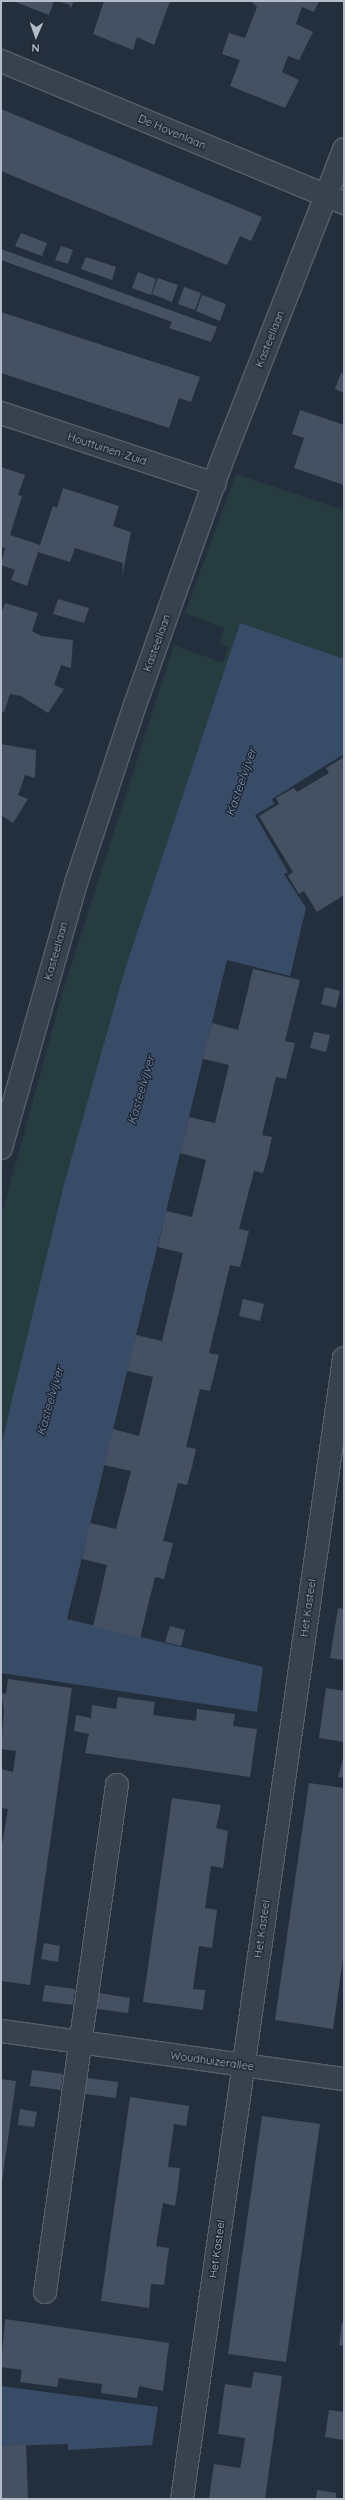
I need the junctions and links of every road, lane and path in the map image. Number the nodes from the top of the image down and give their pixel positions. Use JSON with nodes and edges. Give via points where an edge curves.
{"nodes":[{"id":1,"x":1,"y":61,"type":"edge"},
{"id":2,"x":344,"y":149,"type":"edge"},
{"id":3,"x":335,"y":199,"type":"edge"},
{"id":4,"x":1,"y":413,"type":"edge"},
{"id":5,"x":214,"y":484,"type":"junction"},
{"id":6,"x":1,"y":1148,"type":"edge"},
{"id":7,"x":344,"y":1358,"type":"edge"},
{"id":8,"x":117,"y":1785,"type":"dead end"},
{"id":9,"x":1,"y":2031,"type":"edge"},
{"id":10,"x":80,"y":2042,"type":"junction"},
{"id":11,"x":243,"y":2065,"type":"junction"},
{"id":12,"x":344,"y":2079,"type":"edge"},
{"id":13,"x":45,"y":2292,"type":"dead end"},
{"id":14,"x":182,"y":2499,"type":"edge"}],
"edges":[{"from":1,"to":3,"type":"street","name":"De Hovenlaan"},
{"from":2,"to":3,"type":"street","name":"Kasteellaan"},
{"from":3,"to":5,"type":"street","name":"Kasteellaan"},
{"from":4,"to":5,"type":"street","name":"Houttuinen-Zuid"},
{"from":5,"to":6,"type":"street","name":"Kasteellaan","via":[[77,880]]},
{"from":7,"to":11,"type":"street","name":"Het Kasteel"},
{"from":8,"to":10,"type":"street"},
{"from":9,"to":10,"type":"street","name":"Woudhuizerallee"},
{"from":10,"to":11,"type":"street","name":"Woudhuizerallee"},
{"from":10,"to":13,"type":"street"},
{"from":11,"to":12,"type":"street","name":"Woudhuizerallee"},
{"from":11,"to":14,"type":"street","name":"Het Kasteel"}]}
